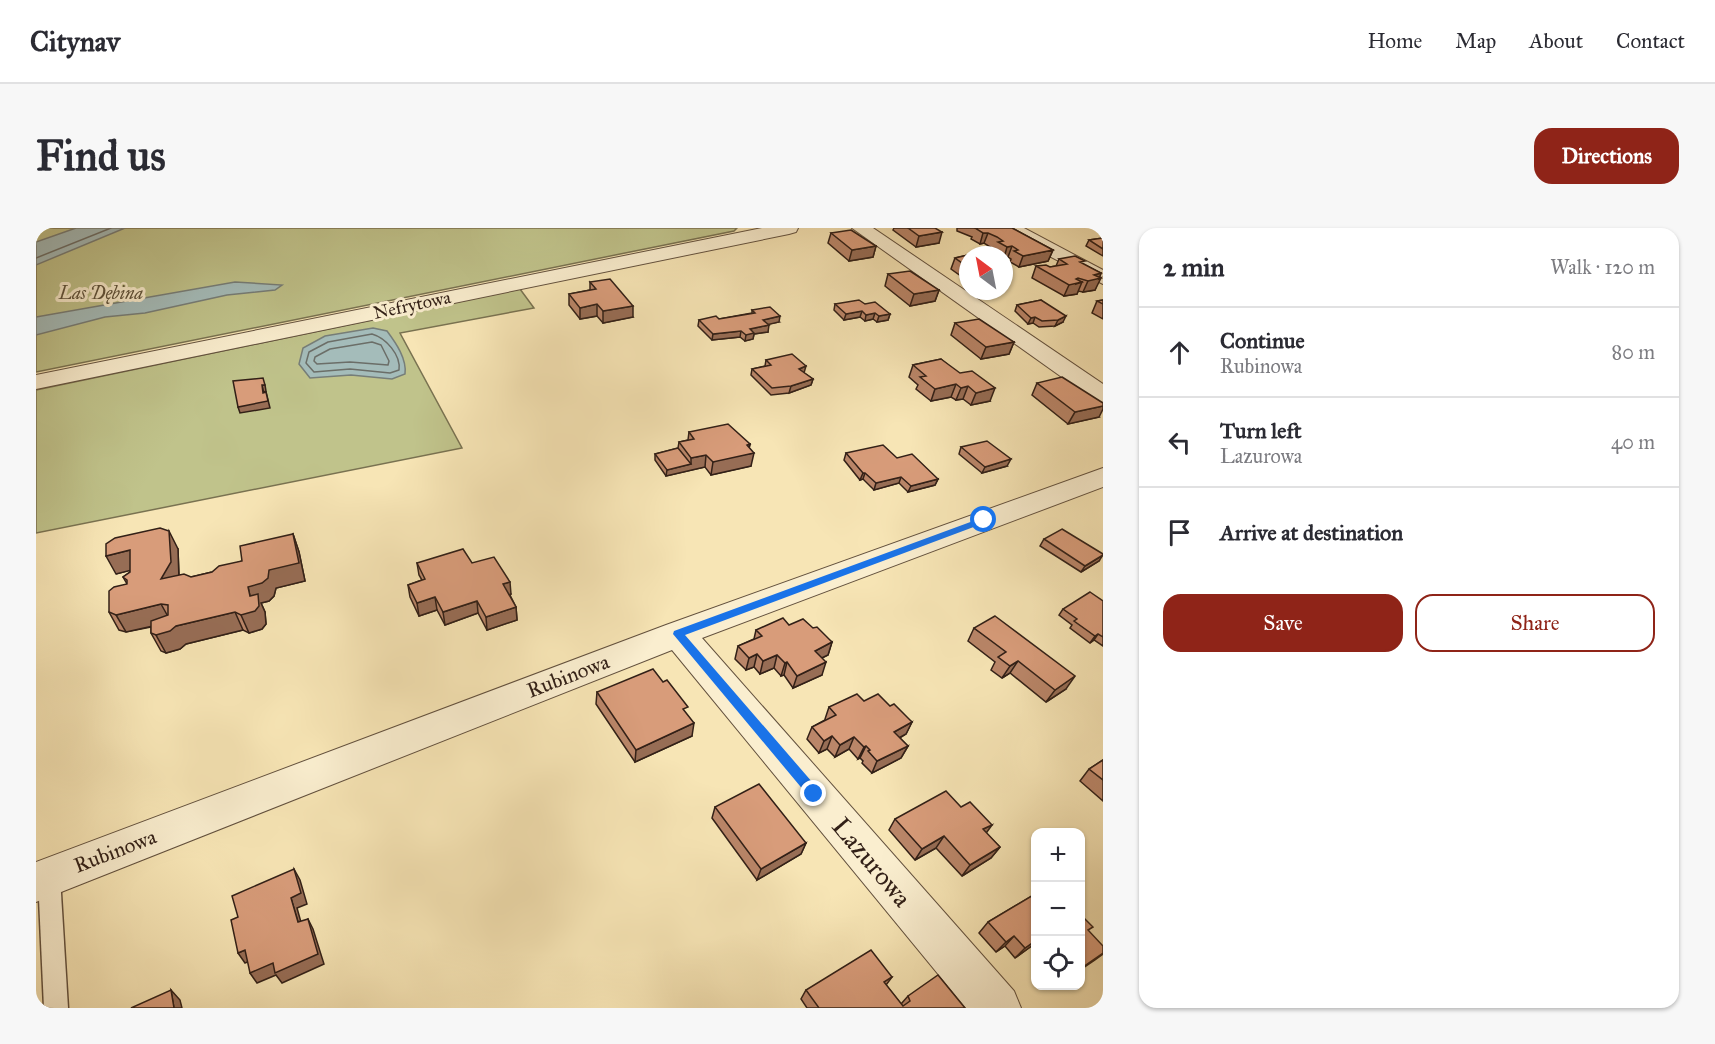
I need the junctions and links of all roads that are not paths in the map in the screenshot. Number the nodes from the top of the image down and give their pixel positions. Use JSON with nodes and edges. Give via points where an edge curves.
{"nodes":[{"id":1,"x":789,"y":228,"type":"edge"},
{"id":2,"x":861,"y":228,"type":"edge"},
{"id":3,"x":1010,"y":228,"type":"edge"},
{"id":4,"x":1103,"y":278,"type":"edge"},
{"id":5,"x":36,"y":382,"type":"edge"},
{"id":6,"x":1103,"y":396,"type":"edge"},
{"id":7,"x":1103,"y":477,"type":"edge"},
{"id":8,"x":678,"y":634,"type":"junction"},
{"id":9,"x":43,"y":879,"type":"edge"},
{"id":10,"x":56,"y":1008,"type":"edge"},
{"id":11,"x":997,"y":1008,"type":"edge"}],
"edges":[{"from":1,"to":5,"type":"street","name":"Nefrytowa"},
{"from":2,"to":6,"type":"street"},
{"from":3,"to":4,"type":"street"},
{"from":7,"to":8,"type":"street","name":"Rubinowa"},
{"from":8,"to":9,"type":"street","name":"Rubinowa"},
{"from":8,"to":11,"type":"street","name":"Lazurowa"},
{"from":9,"to":10,"type":"lane"}]}
